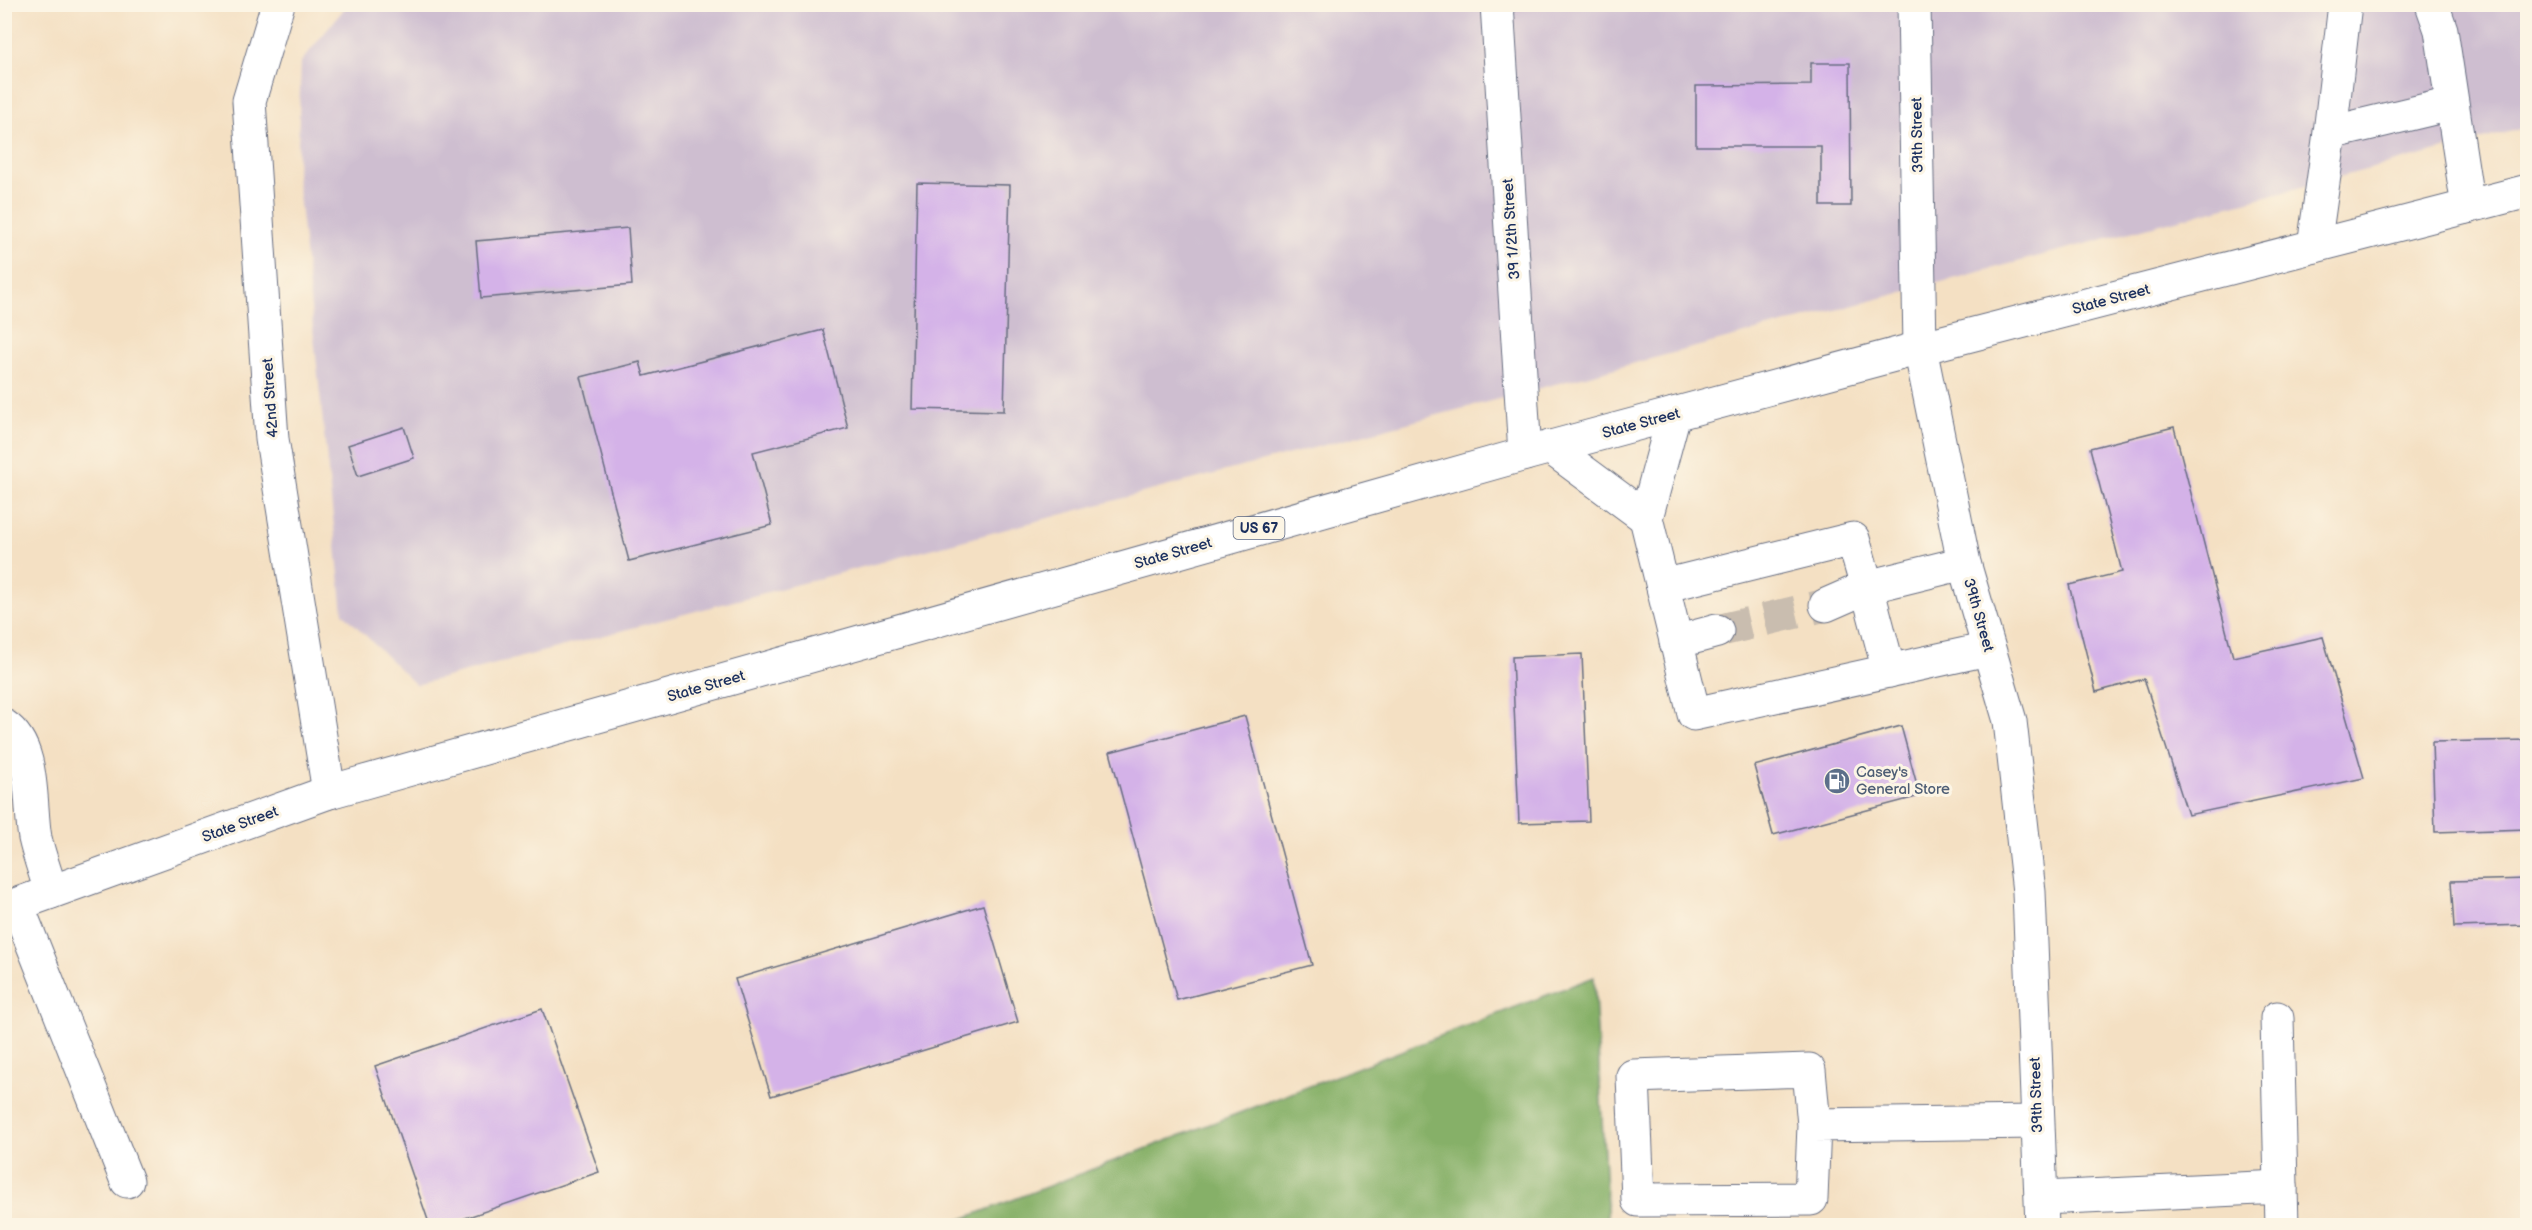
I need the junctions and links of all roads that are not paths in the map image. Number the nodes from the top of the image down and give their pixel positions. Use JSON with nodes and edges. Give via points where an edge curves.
{"nodes":[{"id":1,"x":278,"y":4,"type":"edge"},
{"id":2,"x":1497,"y":4,"type":"edge"},
{"id":3,"x":1914,"y":4,"type":"edge"},
{"id":4,"x":2345,"y":4,"type":"edge"},
{"id":5,"x":2432,"y":4,"type":"edge"},
{"id":6,"x":2451,"y":104,"type":"junction"},
{"id":7,"x":2330,"y":133,"type":"junction"},
{"id":8,"x":2528,"y":191,"type":"edge"},
{"id":9,"x":2468,"y":207,"type":"junction"},
{"id":10,"x":2313,"y":246,"type":"junction"},
{"id":11,"x":1920,"y":348,"type":"junction"},
{"id":12,"x":1674,"y":414,"type":"junction"},
{"id":13,"x":1537,"y":451,"type":"junction"},
{"id":14,"x":1646,"y":518,"type":"junction"},
{"id":15,"x":1964,"y":564,"type":"junction"},
{"id":16,"x":1662,"y":586,"type":"junction"},
{"id":17,"x":1867,"y":587,"type":"junction"},
{"id":18,"x":1826,"y":605,"type":"tunnel mouth"},
{"id":19,"x":1717,"y":631,"type":"tunnel mouth"},
{"id":20,"x":1676,"y":642,"type":"junction"},
{"id":21,"x":1988,"y":649,"type":"junction"},
{"id":22,"x":1889,"y":671,"type":"junction"},
{"id":23,"x":4,"y":726,"type":"edge"},
{"id":24,"x":329,"y":792,"type":"junction"},
{"id":25,"x":51,"y":892,"type":"junction"},
{"id":26,"x":11,"y":907,"type":"edge"},
{"id":27,"x":2277,"y":1018,"type":"dead end"},
{"id":28,"x":2037,"y":1122,"type":"junction"},
{"id":29,"x":1814,"y":1125,"type":"junction"},
{"id":30,"x":127,"y":1181,"type":"dead end"},
{"id":31,"x":2281,"y":1187,"type":"junction"},
{"id":32,"x":2042,"y":1212,"type":"edge"},
{"id":33,"x":2282,"y":1226,"type":"edge"}],
"edges":[{"from":1,"to":24,"type":"main road","name":"42nd Street","via":[[249,101],[272,439]]},
{"from":2,"to":13,"type":"main road","name":"39 1/2th Street"},
{"from":3,"to":11,"type":"main road","name":"39th Street"},
{"from":4,"to":7,"type":"main road"},
{"from":5,"to":6,"type":"main road","via":[[2441,30]]},
{"from":6,"to":7,"type":"main road"},
{"from":6,"to":9,"type":"main road"},
{"from":7,"to":10,"type":"main road"},
{"from":8,"to":9,"type":"main road","name":"State Street","number":"US 67"},
{"from":9,"to":10,"type":"main road","name":"State Street","number":"US 67"},
{"from":10,"to":11,"type":"main road","name":"State Street","number":"US 67"},
{"from":11,"to":12,"type":"main road","name":"State Street","number":"US 67"},
{"from":11,"to":15,"type":"main road","name":"39th Street"},
{"from":12,"to":13,"type":"main road","name":"State Street","number":"US 67"},
{"from":12,"to":14,"type":"main road"},
{"from":13,"to":14,"type":"main road"},
{"from":13,"to":24,"type":"main road","name":"State Street","number":"US 67"},
{"from":14,"to":16,"type":"main road"},
{"from":15,"to":17,"type":"main road"},
{"from":15,"to":21,"type":"main road","name":"39th Street"},
{"from":16,"to":17,"type":"main road","via":[[1853,539]]},
{"from":16,"to":20,"type":"main road"},
{"from":17,"to":18,"type":"main road"},
{"from":17,"to":22,"type":"main road"},
{"from":19,"to":20,"type":"main road"},
{"from":20,"to":22,"type":"main road","via":[[1694,714]]},
{"from":21,"to":22,"type":"main road"},
{"from":21,"to":28,"type":"main road","name":"39th Street","via":[[2010,721],[2029,892]]},
{"from":23,"to":25,"type":"main road","via":[[13,732],[28,768],[35,839]]},
{"from":24,"to":25,"type":"main road","name":"State Street","number":"US 67"},
{"from":25,"to":26,"type":"main road","name":"State Street","number":"US 67"},
{"from":26,"to":30,"type":"main road"},
{"from":27,"to":31,"type":"main road"},
{"from":28,"to":29,"type":"main road"},
{"from":28,"to":32,"type":"main road","name":"39th Street"},
{"from":29,"to":29,"type":"main road","via":[[1811,1199],[1638,1200],[1633,1076],[1809,1070]]},
{"from":31,"to":32,"type":"main road"},
{"from":31,"to":33,"type":"main road"}]}
